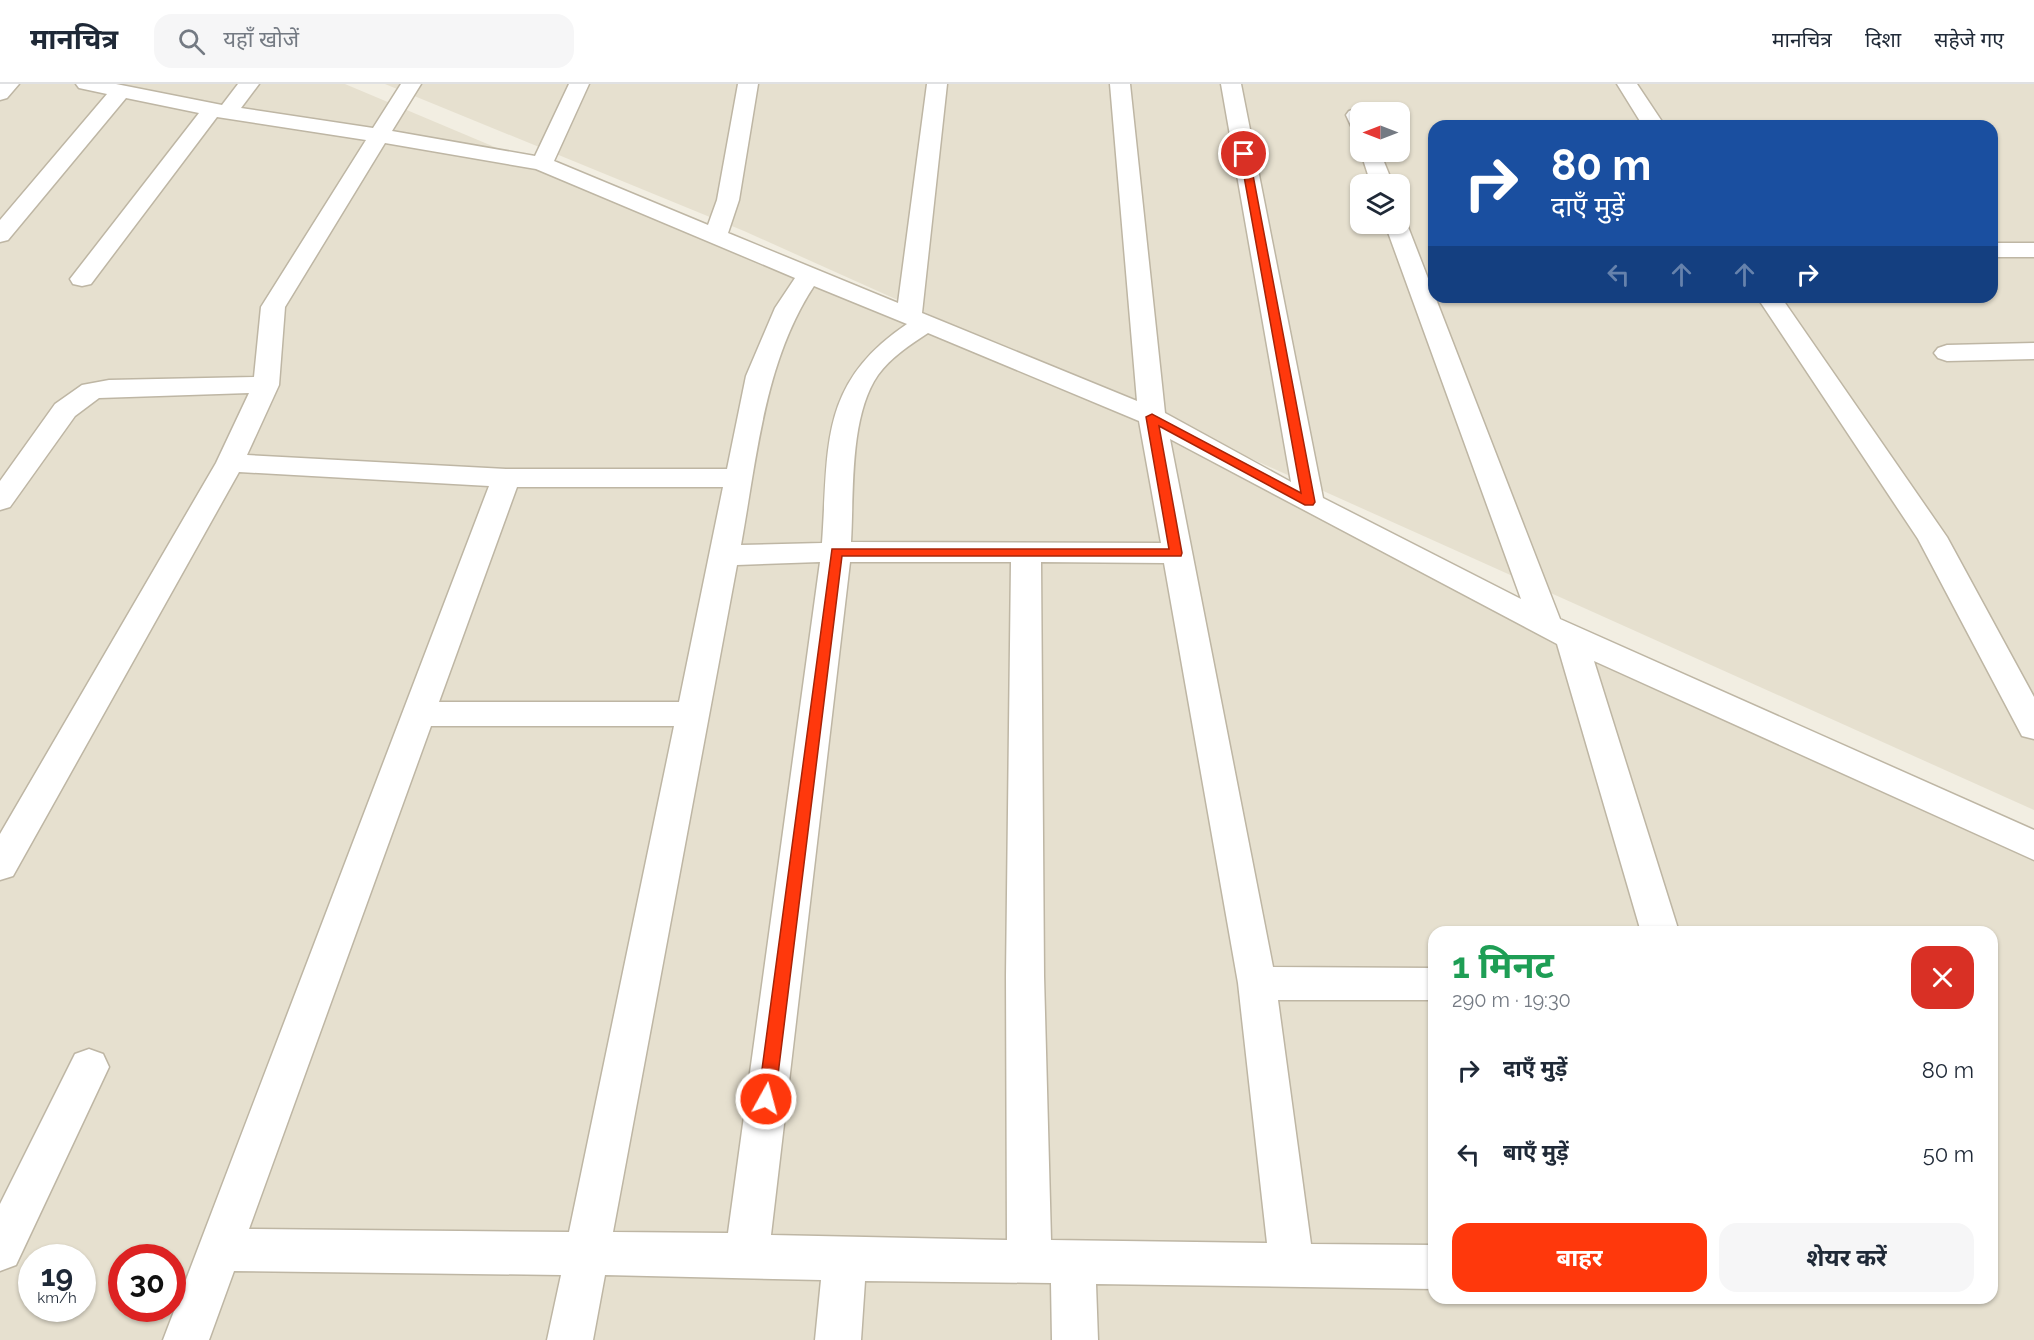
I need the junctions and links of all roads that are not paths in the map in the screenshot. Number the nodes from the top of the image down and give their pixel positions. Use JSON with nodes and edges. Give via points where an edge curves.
{"nodes":[{"id":1,"x":9,"y":84,"type":"edge"},
{"id":2,"x":249,"y":84,"type":"edge"},
{"id":3,"x":411,"y":84,"type":"edge"},
{"id":4,"x":579,"y":84,"type":"edge"},
{"id":5,"x":748,"y":84,"type":"edge"},
{"id":6,"x":937,"y":84,"type":"edge"},
{"id":7,"x":1120,"y":84,"type":"edge"},
{"id":8,"x":1231,"y":84,"type":"edge"},
{"id":9,"x":1627,"y":84,"type":"edge"},
{"id":10,"x":105,"y":86,"type":"edge"},
{"id":11,"x":0,"y":94,"type":"edge"},
{"id":12,"x":219,"y":111,"type":"junction"},
{"id":13,"x":1650,"y":120,"type":"edge"},
{"id":14,"x":379,"y":135,"type":"junction"},
{"id":15,"x":542,"y":164,"type":"junction"},
{"id":16,"x":1401,"y":234,"type":"edge"},
{"id":17,"x":0,"y":235,"type":"edge"},
{"id":18,"x":716,"y":235,"type":"junction"},
{"id":19,"x":1998,"y":250,"type":"edge"},
{"id":20,"x":2034,"y":250,"type":"edge"},
{"id":21,"x":808,"y":276,"type":"junction"},
{"id":22,"x":82,"y":279,"type":"dead end"},
{"id":23,"x":1428,"y":302,"type":"edge"},
{"id":24,"x":1428,"y":303,"type":"edge"},
{"id":25,"x":1773,"y":303,"type":"edge"},
{"id":26,"x":918,"y":318,"type":"junction"},
{"id":27,"x":2034,"y":351,"type":"edge"},
{"id":28,"x":1947,"y":353,"type":"dead end"},
{"id":29,"x":266,"y":385,"type":"junction"},
{"id":30,"x":1152,"y":417,"type":"junction"},
{"id":31,"x":230,"y":464,"type":"junction"},
{"id":32,"x":506,"y":478,"type":"junction"},
{"id":33,"x":740,"y":478,"type":"junction"},
{"id":34,"x":0,"y":501,"type":"edge"},
{"id":35,"x":1309,"y":502,"type":"junction"},
{"id":36,"x":836,"y":552,"type":"junction"},
{"id":37,"x":1026,"y":552,"type":"junction"},
{"id":38,"x":1176,"y":553,"type":"junction"},
{"id":39,"x":725,"y":555,"type":"junction"},
{"id":40,"x":1558,"y":631,"type":"junction"},
{"id":41,"x":419,"y":714,"type":"junction"},
{"id":42,"x":693,"y":714,"type":"junction"},
{"id":43,"x":2034,"y":727,"type":"edge"},
{"id":44,"x":2034,"y":846,"type":"edge"},
{"id":45,"x":0,"y":866,"type":"edge"},
{"id":46,"x":1658,"y":926,"type":"edge"},
{"id":47,"x":1257,"y":983,"type":"junction"},
{"id":48,"x":1428,"y":984,"type":"edge"},
{"id":49,"x":90,"y":1067,"type":"dead end"},
{"id":50,"x":0,"y":1250,"type":"edge"},
{"id":51,"x":219,"y":1250,"type":"junction"},
{"id":52,"x":587,"y":1255,"type":"junction"},
{"id":53,"x":747,"y":1255,"type":"junction"},
{"id":54,"x":845,"y":1259,"type":"junction"},
{"id":55,"x":1029,"y":1262,"type":"junction"},
{"id":56,"x":1073,"y":1262,"type":"junction"},
{"id":57,"x":1292,"y":1265,"type":"junction"},
{"id":58,"x":1428,"y":1268,"type":"edge"},
{"id":59,"x":186,"y":1340,"type":"edge"},
{"id":60,"x":570,"y":1340,"type":"edge"},
{"id":61,"x":838,"y":1340,"type":"edge"},
{"id":62,"x":1075,"y":1340,"type":"edge"}],
"edges":[{"from":1,"to":11,"type":"street"},
{"from":2,"to":12,"type":"street"},
{"from":3,"to":14,"type":"street"},
{"from":4,"to":15,"type":"street"},
{"from":5,"to":18,"type":"street","via":[[728,200]]},
{"from":6,"to":26,"type":"street"},
{"from":7,"to":30,"type":"street"},
{"from":8,"to":35,"type":"street"},
{"from":9,"to":13,"type":"street"},
{"from":10,"to":12,"type":"street"},
{"from":10,"to":17,"type":"street"},
{"from":12,"to":14,"type":"street"},
{"from":12,"to":22,"type":"street"},
{"from":14,"to":15,"type":"street"},
{"from":14,"to":29,"type":"street","via":[[273,307]]},
{"from":15,"to":18,"type":"street"},
{"from":16,"to":23,"type":"street"},
{"from":18,"to":21,"type":"street"},
{"from":19,"to":20,"type":"street"},
{"from":21,"to":26,"type":"street"},
{"from":21,"to":33,"type":"street","via":[[787,308],[759,376]]},
{"from":24,"to":40,"type":"street"},
{"from":25,"to":43,"type":"street","via":[[1932,537]]},
{"from":26,"to":30,"type":"street"},
{"from":26,"to":36,"type":"street","via":[[866,372],[855,390],[845,436]]},
{"from":27,"to":28,"type":"street"},
{"from":29,"to":31,"type":"street"},
{"from":29,"to":34,"type":"street","via":[[91,391],[65,410]]},
{"from":30,"to":35,"type":"street"},
{"from":30,"to":38,"type":"street"},
{"from":31,"to":32,"type":"street"},
{"from":31,"to":45,"type":"street"},
{"from":32,"to":33,"type":"street"},
{"from":32,"to":41,"type":"street"},
{"from":33,"to":39,"type":"street"},
{"from":35,"to":40,"type":"street"},
{"from":36,"to":37,"type":"street"},
{"from":36,"to":39,"type":"street"},
{"from":36,"to":53,"type":"street"},
{"from":37,"to":38,"type":"street"},
{"from":37,"to":55,"type":"street"},
{"from":38,"to":47,"type":"street"},
{"from":39,"to":42,"type":"street"},
{"from":40,"to":44,"type":"street"},
{"from":40,"to":46,"type":"street"},
{"from":41,"to":42,"type":"street"},
{"from":41,"to":51,"type":"street"},
{"from":42,"to":52,"type":"street"},
{"from":47,"to":48,"type":"street"},
{"from":47,"to":57,"type":"street"},
{"from":49,"to":50,"type":"street"},
{"from":51,"to":52,"type":"street"},
{"from":51,"to":59,"type":"street"},
{"from":52,"to":53,"type":"street"},
{"from":52,"to":60,"type":"street"},
{"from":53,"to":54,"type":"street"},
{"from":54,"to":55,"type":"street"},
{"from":54,"to":61,"type":"street"},
{"from":55,"to":56,"type":"street"},
{"from":56,"to":57,"type":"street"},
{"from":56,"to":62,"type":"street"},
{"from":57,"to":58,"type":"street"}]}
